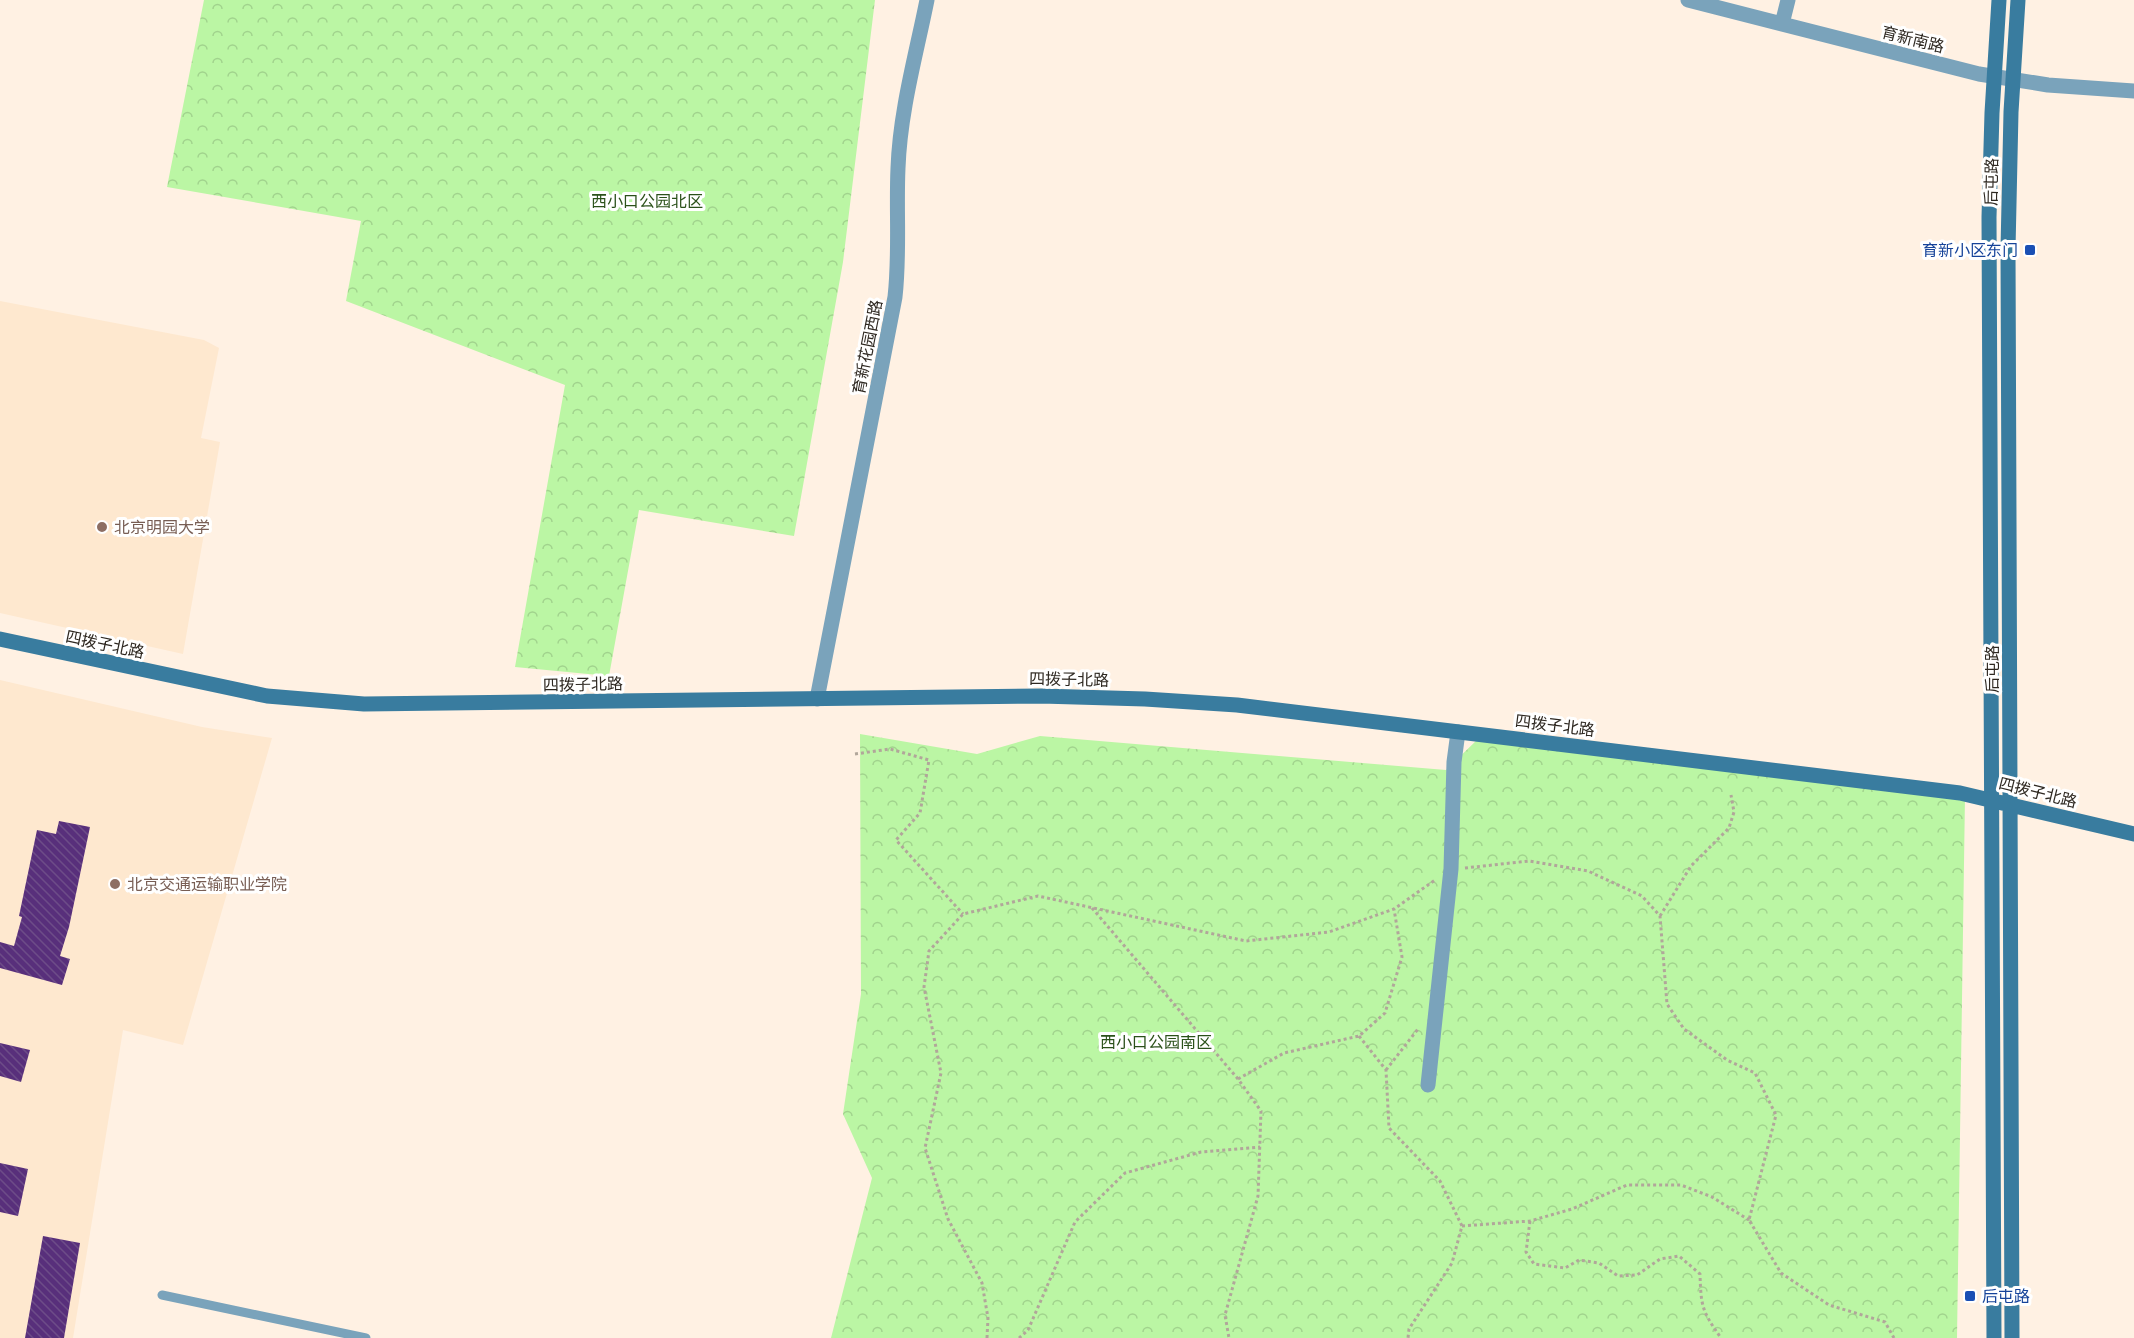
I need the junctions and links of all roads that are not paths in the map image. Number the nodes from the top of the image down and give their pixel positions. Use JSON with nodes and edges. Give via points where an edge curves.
{"nodes":[{"id":1,"x":927,"y":0,"type":"edge"},
{"id":2,"x":1688,"y":0,"type":"edge"},
{"id":3,"x":1788,"y":0,"type":"edge"},
{"id":4,"x":1999,"y":0,"type":"edge"},
{"id":5,"x":2018,"y":0,"type":"edge"},
{"id":6,"x":1782,"y":24,"type":"junction"},
{"id":7,"x":1994,"y":77,"type":"junction"},
{"id":8,"x":2013,"y":80,"type":"junction"},
{"id":9,"x":2134,"y":91,"type":"edge"},
{"id":10,"x":0,"y":639,"type":"edge"},
{"id":11,"x":817,"y":699,"type":"junction"},
{"id":12,"x":1458,"y":732,"type":"junction"},
{"id":13,"x":1991,"y":799,"type":"junction"},
{"id":14,"x":2010,"y":804,"type":"junction"},
{"id":15,"x":2134,"y":834,"type":"edge"},
{"id":16,"x":1428,"y":1085,"type":"dead end"},
{"id":17,"x":162,"y":1295,"type":"dead end"},
{"id":18,"x":366,"y":1338,"type":"edge"},
{"id":19,"x":1994,"y":1338,"type":"edge"},
{"id":20,"x":2013,"y":1338,"type":"edge"}],
"edges":[{"from":1,"to":11,"type":"street","name":"育新花园西路","via":[[901,131],[895,297]]},
{"from":2,"to":6,"type":"street","name":"育新南路"},
{"from":3,"to":6,"type":"street"},
{"from":4,"to":7,"type":"main road","name":"后屯路"},
{"from":5,"to":8,"type":"main road","name":"后屯路"},
{"from":6,"to":7,"type":"street","name":"育新南路"},
{"from":7,"to":8,"type":"street","name":"育新南路"},
{"from":7,"to":13,"type":"main road","name":"后屯路","via":[[1989,217]]},
{"from":8,"to":9,"type":"street","name":"育新南路"},
{"from":8,"to":14,"type":"main road","name":"后屯路","via":[[2008,249]]},
{"from":10,"to":11,"type":"main road","name":"四拨子北路","via":[[222,688],[312,701],[364,704]]},
{"from":11,"to":12,"type":"main road","name":"四拨子北路","via":[[1041,696],[1190,701]]},
{"from":12,"to":13,"type":"main road","name":"四拨子北路"},
{"from":12,"to":16,"type":"street","via":[[1451,869]]},
{"from":13,"to":14,"type":"main road","name":"四拨子北路"},
{"from":13,"to":19,"type":"main road","name":"后屯路"},
{"from":14,"to":15,"type":"main road","name":"四拨子北路"},
{"from":14,"to":20,"type":"main road","name":"后屯路"},
{"from":17,"to":18,"type":"lane"}]}
